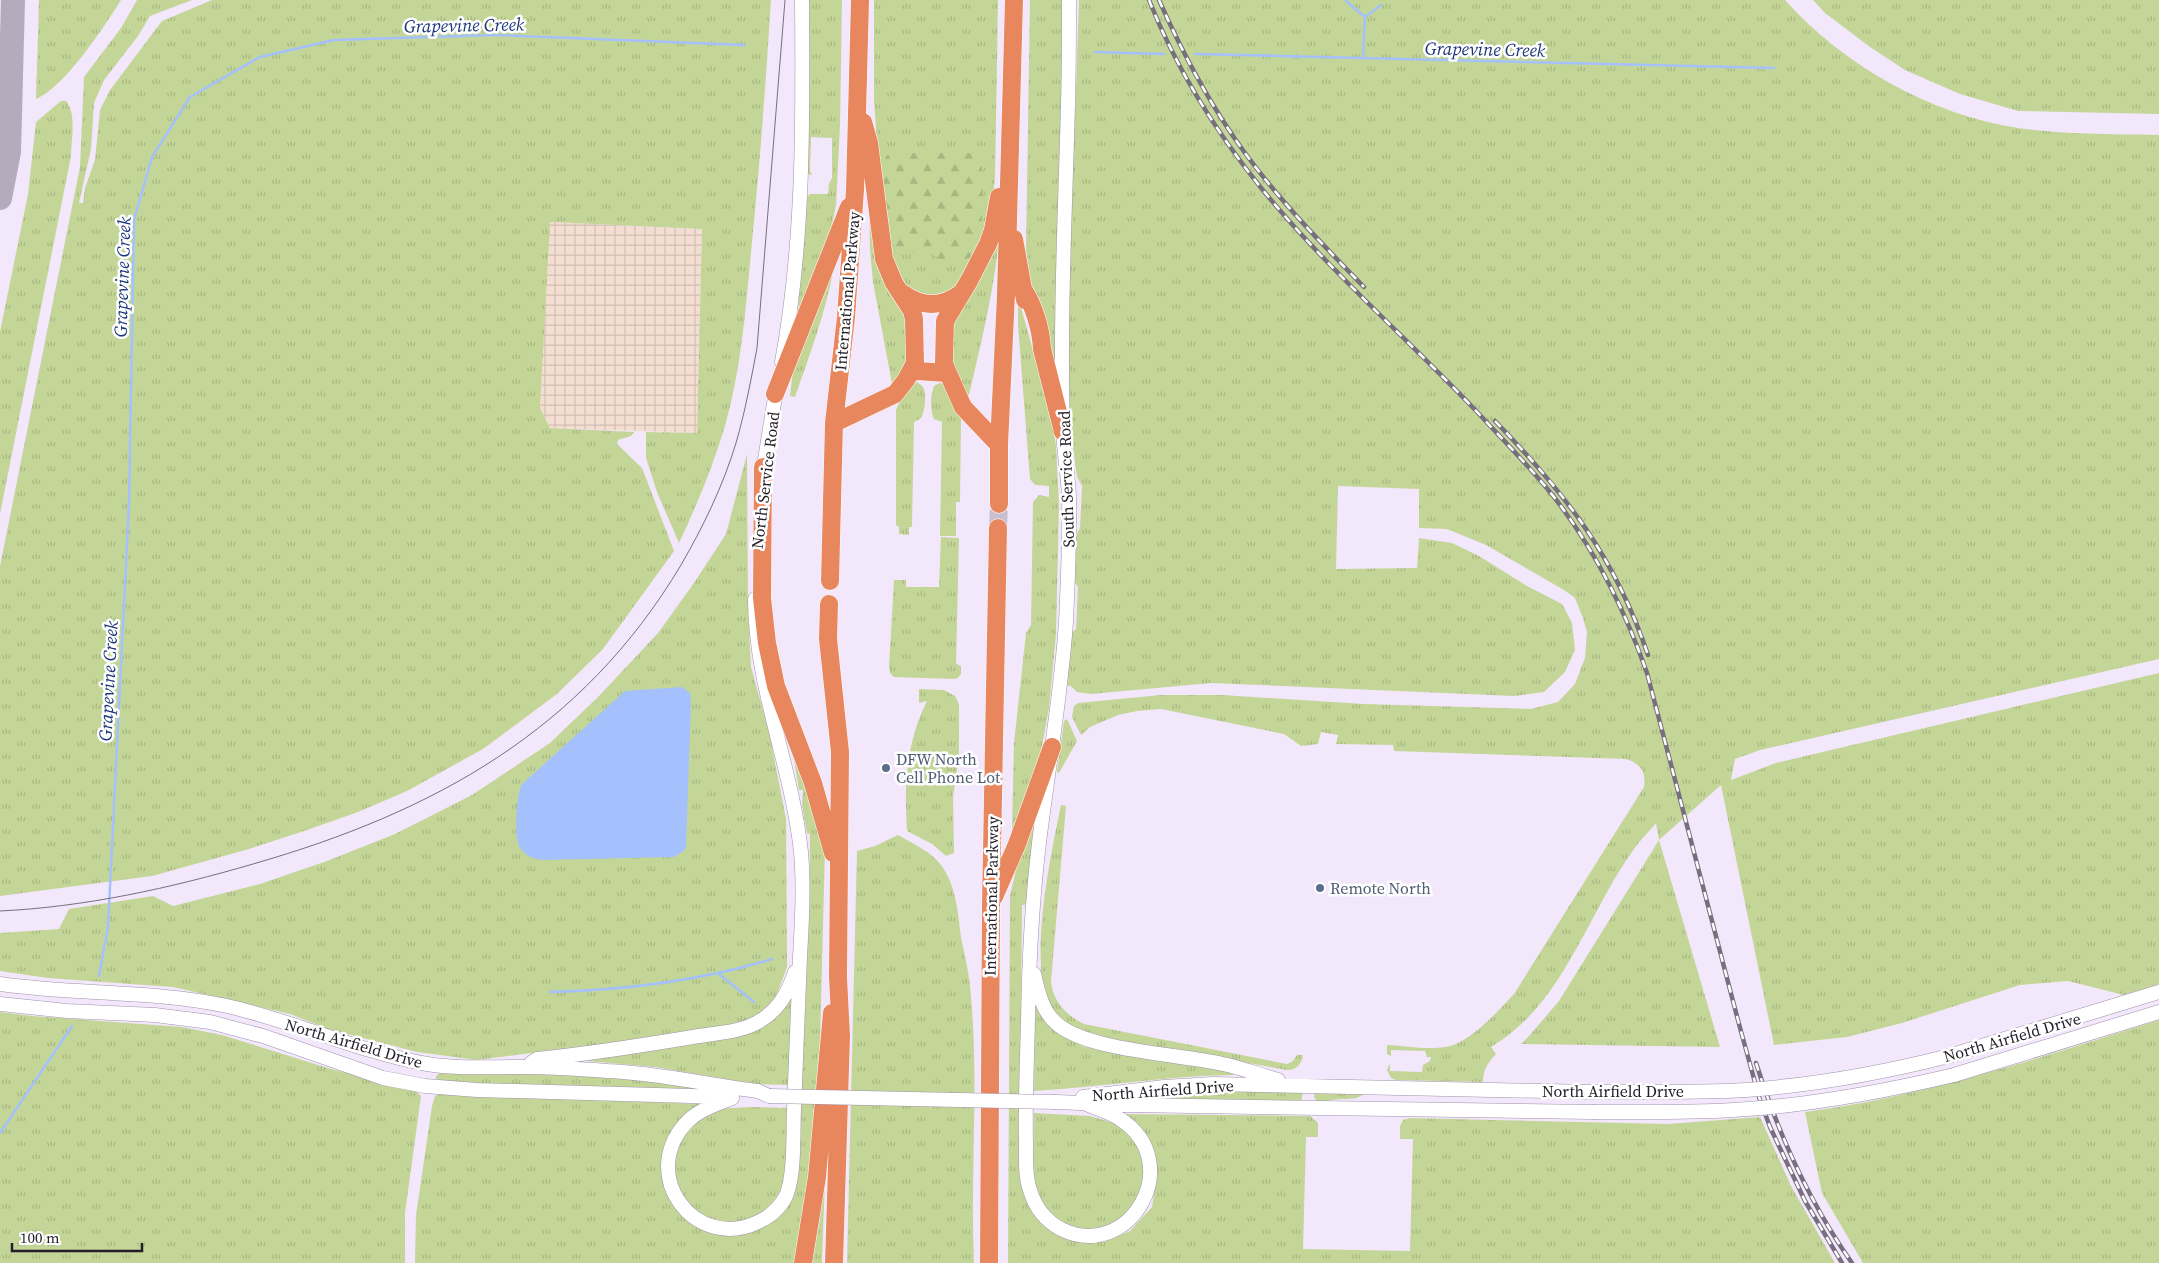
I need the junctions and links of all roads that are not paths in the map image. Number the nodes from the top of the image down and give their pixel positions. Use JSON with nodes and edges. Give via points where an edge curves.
{"nodes":[{"id":1,"x":802,"y":0,"type":"edge"},
{"id":2,"x":860,"y":0,"type":"edge"},
{"id":3,"x":1014,"y":0,"type":"edge"},
{"id":4,"x":1069,"y":0,"type":"edge"},
{"id":5,"x":858,"y":104,"type":"junction"},
{"id":6,"x":1009,"y":156,"type":"junction"},
{"id":7,"x":855,"y":190,"type":"junction"},
{"id":8,"x":1008,"y":217,"type":"junction"},
{"id":9,"x":899,"y":292,"type":"junction"},
{"id":10,"x":961,"y":294,"type":"junction"},
{"id":11,"x":910,"y":373,"type":"junction"},
{"id":12,"x":947,"y":373,"type":"junction"},
{"id":13,"x":775,"y":394,"type":"junction"},
{"id":14,"x":834,"y":423,"type":"junction"},
{"id":15,"x":1063,"y":432,"type":"junction"},
{"id":16,"x":999,"y":445,"type":"junction"},
{"id":17,"x":763,"y":468,"type":"junction"},
{"id":18,"x":999,"y":504,"type":"tunnel mouth"},
{"id":19,"x":998,"y":528,"type":"tunnel mouth"},
{"id":20,"x":830,"y":581,"type":"dead end"},
{"id":21,"x":830,"y":604,"type":"dead end"},
{"id":22,"x":1052,"y":746,"type":"junction"},
{"id":23,"x":840,"y":883,"type":"junction"},
{"id":24,"x":991,"y":904,"type":"junction"},
{"id":25,"x":1029,"y":956,"type":"junction"},
{"id":26,"x":800,"y":957,"type":"junction"},
{"id":27,"x":838,"y":977,"type":"junction"},
{"id":28,"x":0,"y":984,"type":"edge"},
{"id":29,"x":2159,"y":992,"type":"edge"},
{"id":30,"x":0,"y":1004,"type":"edge"},
{"id":31,"x":2159,"y":1012,"type":"edge"},
{"id":32,"x":428,"y":1064,"type":"junction"},
{"id":33,"x":523,"y":1067,"type":"junction"},
{"id":34,"x":1293,"y":1085,"type":"junction"},
{"id":35,"x":425,"y":1086,"type":"junction"},
{"id":36,"x":769,"y":1096,"type":"junction"},
{"id":37,"x":732,"y":1098,"type":"junction"},
{"id":38,"x":1056,"y":1102,"type":"junction"},
{"id":39,"x":1086,"y":1104,"type":"junction"},
{"id":40,"x":989,"y":1171,"type":"junction"},
{"id":41,"x":803,"y":1263,"type":"edge"},
{"id":42,"x":834,"y":1263,"type":"edge"},
{"id":43,"x":989,"y":1263,"type":"edge"},
{"id":44,"x":999,"y":1263,"type":"edge"}],
"edges":[{"from":1,"to":13,"type":"main road","name":"North Service Road","via":[[803,116],[797,257],[791,313]]},
{"from":2,"to":5,"type":"highway","name":"International Parkway"},
{"from":3,"to":6,"type":"highway"},
{"from":4,"to":15,"type":"main road","name":"South Service Road"},
{"from":5,"to":7,"type":"highway","name":"International Parkway"},
{"from":5,"to":9,"type":"highway","via":[[869,143],[882,248]]},
{"from":6,"to":8,"type":"highway"},
{"from":6,"to":10,"type":"highway","via":[[1001,180],[993,230],[980,262]]},
{"from":7,"to":13,"type":"highway"},
{"from":7,"to":14,"type":"highway","name":"International Parkway"},
{"from":8,"to":15,"type":"highway","via":[[1023,289],[1035,316]]},
{"from":8,"to":16,"type":"highway"},
{"from":9,"to":10,"type":"highway","via":[[913,301],[932,305],[943,304]]},
{"from":9,"to":11,"type":"highway","via":[[914,320],[915,363]]},
{"from":10,"to":12,"type":"highway","via":[[945,321],[944,364]]},
{"from":11,"to":12,"type":"highway"},
{"from":11,"to":14,"type":"highway","via":[[896,394]]},
{"from":12,"to":16,"type":"highway","via":[[963,407]]},
{"from":13,"to":17,"type":"main road","name":"North Service Road"},
{"from":14,"to":20,"type":"highway","name":"International Parkway"},
{"from":15,"to":22,"type":"main road","name":"South Service Road","via":[[1068,473],[1069,546],[1066,621]]},
{"from":16,"to":18,"type":"highway"},
{"from":17,"to":23,"type":"highway","via":[[763,524],[769,551],[767,643],[776,686],[814,783]]},
{"from":17,"to":26,"type":"main road","name":"North Service Road","via":[[756,528],[755,624],[800,844]]},
{"from":19,"to":24,"type":"highway","name":"International Parkway"},
{"from":21,"to":23,"type":"highway","via":[[828,639],[840,752]]},
{"from":22,"to":24,"type":"highway","via":[[1017,844]]},
{"from":22,"to":25,"type":"main road","name":"South Service Road"},
{"from":23,"to":27,"type":"highway"},
{"from":24,"to":40,"type":"highway","name":"International Parkway"},
{"from":25,"to":34,"type":"main road","via":[[1045,1010],[1054,1022],[1071,1034],[1117,1046],[1223,1064]]},
{"from":25,"to":39,"type":"main road","via":[[1026,1132],[1029,1189],[1041,1213],[1054,1225],[1068,1232],[1098,1236],[1112,1232],[1140,1209],[1149,1190],[1152,1173],[1150,1156],[1142,1139],[1118,1117]]},
{"from":26,"to":33,"type":"main road","via":[[783,999],[756,1024],[647,1045],[537,1059]]},
{"from":26,"to":37,"type":"main road","name":"North Service Road","via":[[793,1147],[785,1197],[776,1210],[751,1226],[719,1228],[689,1213],[675,1196],[670,1186],[667,1162],[672,1145],[690,1119],[705,1108]]},
{"from":27,"to":41,"type":"highway","via":[[829,1034],[817,1177]]},
{"from":27,"to":42,"type":"highway","via":[[841,1036]]},
{"from":28,"to":32,"type":"main road","name":"North Airfield Drive","via":[[72,992],[180,997],[218,1004]]},
{"from":29,"to":34,"type":"main road","name":"North Airfield Drive","bridge":true,"via":[[1949,1056],[1868,1075],[1795,1085],[1696,1092]]},
{"from":30,"to":35,"type":"main road","name":"North Airfield Drive","via":[[210,1022],[263,1036],[383,1078]]},
{"from":31,"to":39,"type":"main road","name":"North Airfield Drive","bridge":true,"via":[[1954,1075],[1856,1096],[1765,1108],[1593,1112]]},
{"from":32,"to":33,"type":"main road","name":"North Airfield Drive"},
{"from":32,"to":35,"type":"main road"},
{"from":33,"to":36,"type":"main road","name":"North Airfield Drive","via":[[658,1075],[758,1091]]},
{"from":34,"to":38,"type":"main road","name":"North Airfield Drive","via":[[1164,1087]]},
{"from":35,"to":37,"type":"main road","name":"North Airfield Drive"},
{"from":36,"to":37,"type":"main road","name":"North Airfield Drive"},
{"from":36,"to":38,"type":"main road","name":"North Airfield Drive","bridge":true},
{"from":38,"to":39,"type":"main road","name":"North Airfield Drive"},
{"from":40,"to":43,"type":"highway","name":"International Parkway"},
{"from":40,"to":44,"type":"highway"}]}
